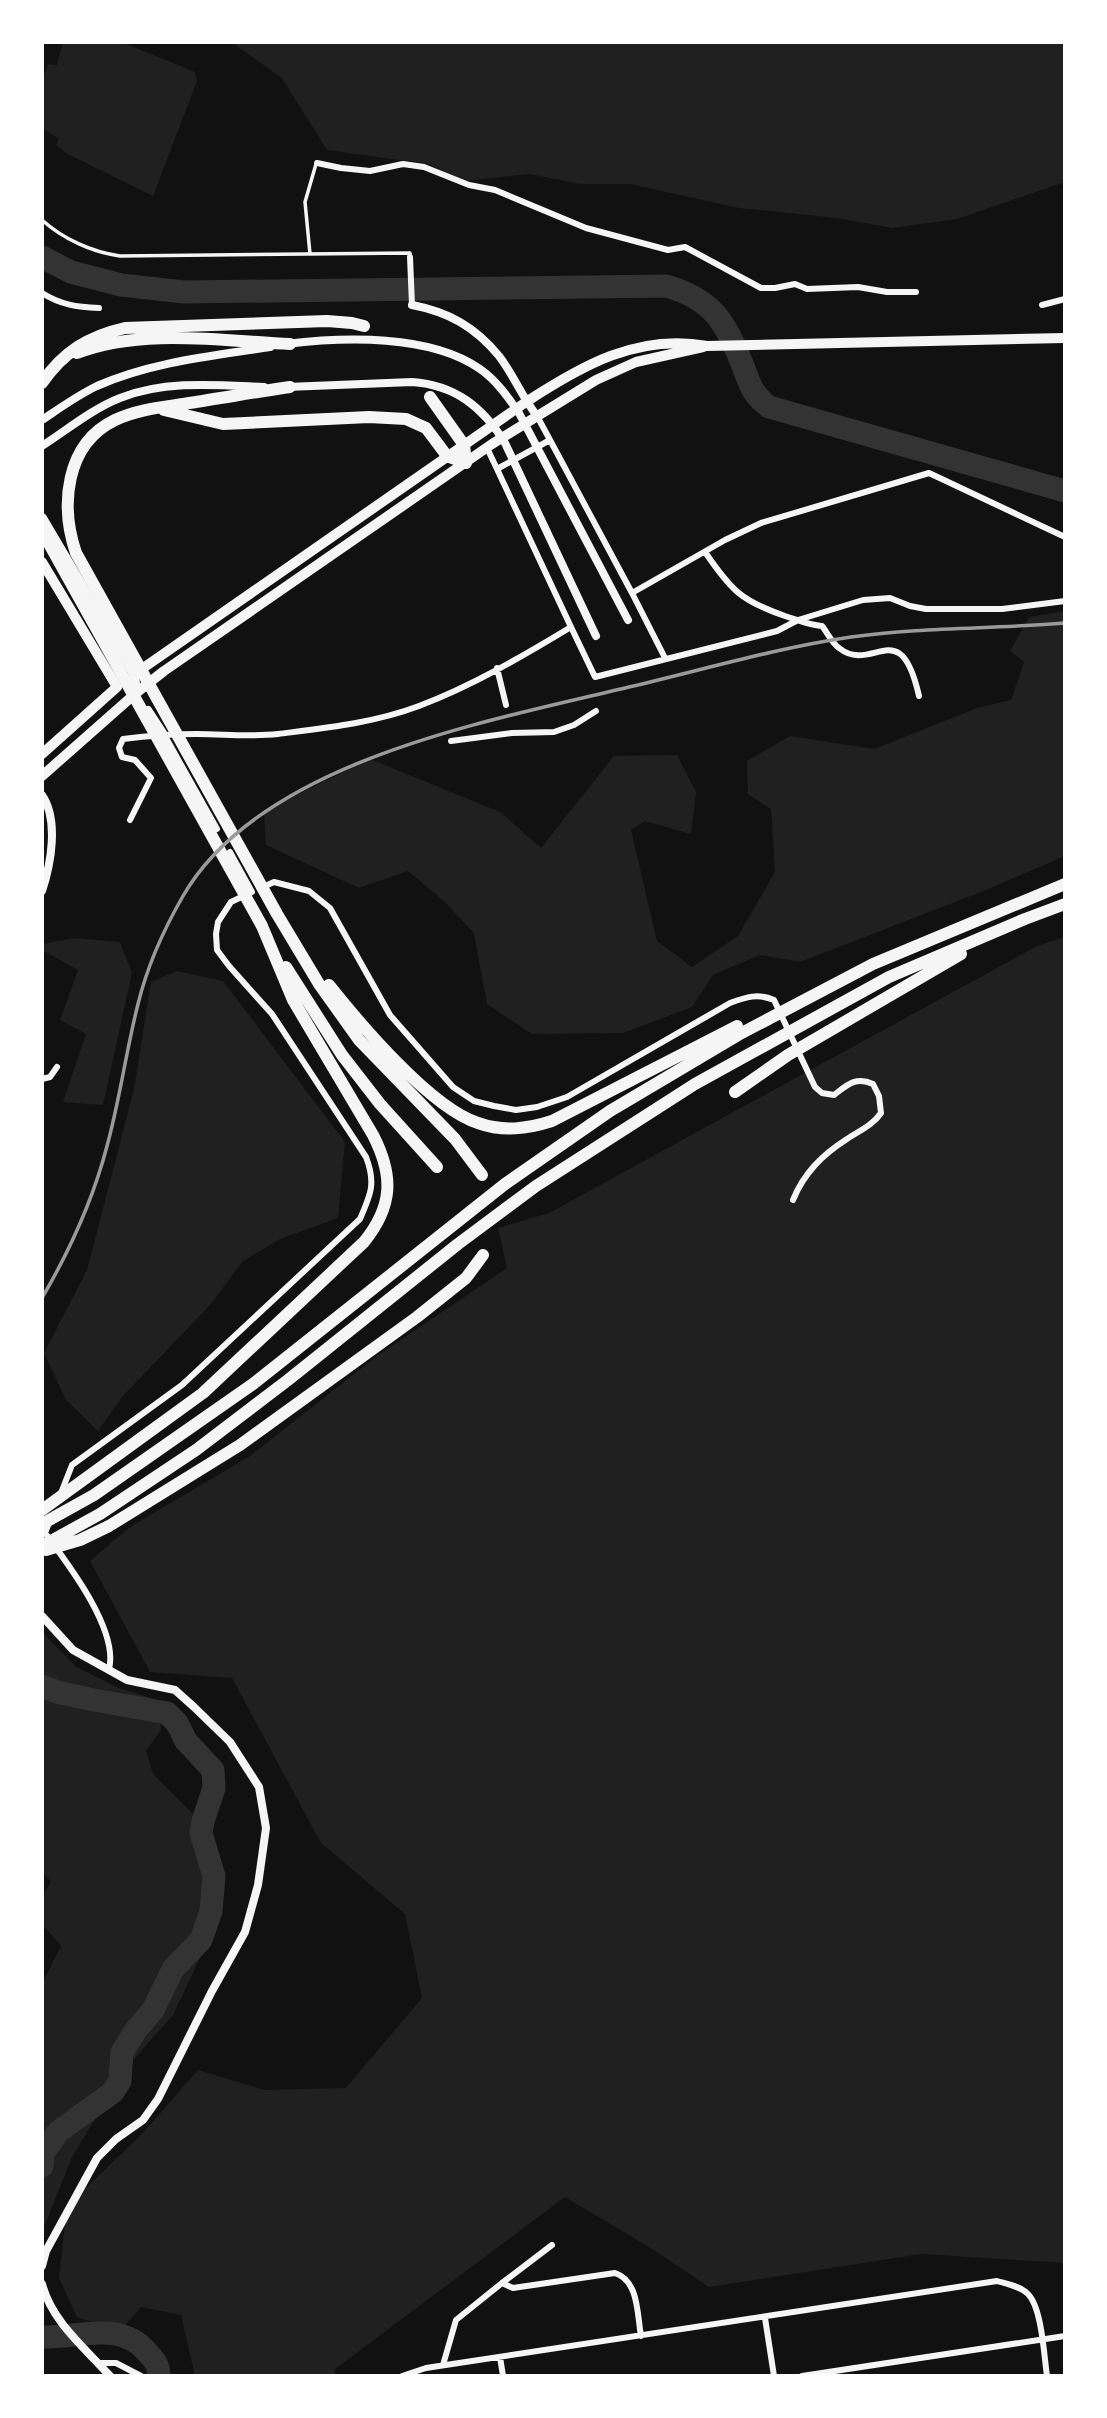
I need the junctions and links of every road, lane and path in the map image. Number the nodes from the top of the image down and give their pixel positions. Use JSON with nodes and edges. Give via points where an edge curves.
{"nodes":[{"id":1,"x":317,"y":163,"type":"joint"},
{"id":2,"x":42,"y":220,"type":"edge"},
{"id":3,"x":310,"y":254,"type":"junction"},
{"id":4,"x":410,"y":257,"type":"joint"},
{"id":5,"x":916,"y":292,"type":"dead end"},
{"id":6,"x":42,"y":293,"type":"edge"},
{"id":7,"x":1065,"y":299,"type":"edge"},
{"id":8,"x":412,"y":305,"type":"joint"},
{"id":9,"x":1042,"y":305,"type":"dead end"},
{"id":10,"x":99,"y":308,"type":"dead end"},
{"id":11,"x":364,"y":326,"type":"dead end"},
{"id":12,"x":1065,"y":338,"type":"edge"},
{"id":13,"x":290,"y":344,"type":"junction"},
{"id":14,"x":707,"y":346,"type":"junction"},
{"id":15,"x":58,"y":363,"type":"junction"},
{"id":16,"x":42,"y":383,"type":"edge"},
{"id":17,"x":290,"y":387,"type":"junction"},
{"id":18,"x":430,"y":397,"type":"dead end"},
{"id":19,"x":526,"y":401,"type":"junction"},
{"id":20,"x":157,"y":408,"type":"junction"},
{"id":21,"x":537,"y":416,"type":"junction"},
{"id":22,"x":42,"y":419,"type":"edge"},
{"id":23,"x":550,"y":440,"type":"junction"},
{"id":24,"x":464,"y":444,"type":"junction"},
{"id":25,"x":42,"y":446,"type":"edge"},
{"id":26,"x":487,"y":448,"type":"junction"},
{"id":27,"x":447,"y":456,"type":"junction"},
{"id":28,"x":466,"y":463,"type":"junction"},
{"id":29,"x":497,"y":469,"type":"junction"},
{"id":30,"x":42,"y":518,"type":"edge"},
{"id":31,"x":42,"y":531,"type":"edge"},
{"id":32,"x":1065,"y":537,"type":"edge"},
{"id":33,"x":705,"y":552,"type":"junction"},
{"id":34,"x":42,"y":562,"type":"edge"},
{"id":35,"x":632,"y":593,"type":"junction"},
{"id":36,"x":1065,"y":601,"type":"edge"},
{"id":37,"x":628,"y":620,"type":"dead end"},
{"id":38,"x":798,"y":620,"type":"junction"},
{"id":39,"x":571,"y":627,"type":"junction"},
{"id":40,"x":596,"y":636,"type":"dead end"},
{"id":41,"x":665,"y":658,"type":"junction"},
{"id":42,"x":497,"y":668,"type":"junction"},
{"id":43,"x":134,"y":674,"type":"junction"},
{"id":44,"x":117,"y":687,"type":"junction"},
{"id":45,"x":136,"y":693,"type":"junction"},
{"id":46,"x":919,"y":696,"type":"dead end"},
{"id":47,"x":506,"y":705,"type":"dead end"},
{"id":48,"x":596,"y":711,"type":"dead end"},
{"id":49,"x":510,"y":723,"type":"dead end"},
{"id":50,"x":512,"y":733,"type":"junction"},
{"id":51,"x":165,"y":736,"type":"junction"},
{"id":52,"x":451,"y":741,"type":"dead end"},
{"id":53,"x":42,"y":754,"type":"edge"},
{"id":54,"x":42,"y":776,"type":"edge"},
{"id":55,"x":42,"y":795,"type":"edge"},
{"id":56,"x":130,"y":820,"type":"dead end"},
{"id":57,"x":217,"y":829,"type":"dead end"},
{"id":58,"x":230,"y":852,"type":"dead end"},
{"id":59,"x":1065,"y":884,"type":"edge"},
{"id":60,"x":42,"y":891,"type":"edge"},
{"id":61,"x":252,"y":892,"type":"junction"},
{"id":62,"x":1065,"y":905,"type":"edge"},
{"id":63,"x":277,"y":914,"type":"junction"},
{"id":64,"x":1025,"y":919,"type":"junction"},
{"id":65,"x":259,"y":920,"type":"junction"},
{"id":66,"x":873,"y":964,"type":"junction"},
{"id":67,"x":57,"y":1067,"type":"dead end"},
{"id":68,"x":42,"y":1079,"type":"edge"},
{"id":69,"x":735,"y":1092,"type":"dead end"},
{"id":70,"x":437,"y":1167,"type":"dead end"},
{"id":71,"x":482,"y":1175,"type":"dead end"},
{"id":72,"x":793,"y":1200,"type":"dead end"},
{"id":73,"x":483,"y":1255,"type":"dead end"},
{"id":74,"x":42,"y":1510,"type":"edge"},
{"id":75,"x":42,"y":1524,"type":"edge"},
{"id":76,"x":42,"y":1548,"type":"edge"},
{"id":77,"x":42,"y":1616,"type":"edge"},
{"id":78,"x":109,"y":1669,"type":"junction"},
{"id":79,"x":552,"y":2245,"type":"dead end"},
{"id":80,"x":42,"y":2266,"type":"edge"},
{"id":81,"x":502,"y":2283,"type":"junction"},
{"id":82,"x":42,"y":2284,"type":"edge"},
{"id":83,"x":765,"y":2318,"type":"junction"},
{"id":84,"x":641,"y":2336,"type":"junction"},
{"id":85,"x":1065,"y":2336,"type":"edge"},
{"id":86,"x":1041,"y":2339,"type":"junction"},
{"id":87,"x":500,"y":2357,"type":"junction"},
{"id":88,"x":99,"y":2363,"type":"junction"},
{"id":89,"x":443,"y":2365,"type":"junction"},
{"id":90,"x":110,"y":2376,"type":"edge"},
{"id":91,"x":141,"y":2376,"type":"edge"},
{"id":92,"x":402,"y":2376,"type":"edge"},
{"id":93,"x":503,"y":2376,"type":"edge"},
{"id":94,"x":774,"y":2376,"type":"edge"},
{"id":95,"x":802,"y":2376,"type":"edge"},
{"id":96,"x":1047,"y":2376,"type":"edge"}],
"edges":[{"from":1,"to":3,"type":"lane","via":[[305,202]]},
{"from":1,"to":5,"type":"street","via":[[370,171],[403,164],[424,167],[586,228],[668,250],[685,247],[761,288],[795,284],[807,289],[834,286]]},
{"from":2,"to":3,"type":"lane","via":[[100,253],[120,256]]},
{"from":3,"to":4,"type":"lane","via":[[410,253]]},
{"from":4,"to":8,"type":"street"},
{"from":6,"to":10,"type":"street","via":[[64,304]]},
{"from":7,"to":9,"type":"street"},
{"from":8,"to":19,"type":"street","via":[[438,310],[470,327],[499,356]]},
{"from":11,"to":15,"type":"highway","via":[[327,321],[125,328],[83,342]]},
{"from":12,"to":14,"type":"main road"},
{"from":13,"to":15,"type":"highway","via":[[130,340],[88,349]]},
{"from":13,"to":22,"type":"street","via":[[146,369],[97,387]]},
{"from":13,"to":37,"type":"street","via":[[405,342],[453,354],[483,371],[524,422]]},
{"from":14,"to":19,"type":"main road","via":[[675,343],[621,352],[575,371]]},
{"from":14,"to":21,"type":"main road","via":[[614,370]]},
{"from":15,"to":16,"type":"highway"},
{"from":17,"to":20,"type":"highway"},
{"from":17,"to":25,"type":"street","via":[[191,385],[136,393],[104,407]]},
{"from":17,"to":40,"type":"street","via":[[412,382],[440,386],[464,398],[486,416],[505,443]]},
{"from":18,"to":24,"type":"highway"},
{"from":19,"to":21,"type":"street"},
{"from":19,"to":24,"type":"main road"},
{"from":20,"to":27,"type":"highway","via":[[223,424],[406,419],[426,428]]},
{"from":20,"to":63,"type":"highway","via":[[112,421],[80,454],[67,494],[71,536]]},
{"from":21,"to":23,"type":"street"},
{"from":21,"to":26,"type":"main road"},
{"from":23,"to":29,"type":"street"},
{"from":23,"to":35,"type":"street"},
{"from":24,"to":27,"type":"main road"},
{"from":24,"to":28,"type":"highway"},
{"from":26,"to":28,"type":"main road"},
{"from":26,"to":29,"type":"street"},
{"from":27,"to":28,"type":"highway"},
{"from":27,"to":43,"type":"main road"},
{"from":28,"to":45,"type":"main road"},
{"from":29,"to":39,"type":"street"},
{"from":30,"to":43,"type":"highway"},
{"from":31,"to":65,"type":"highway"},
{"from":32,"to":33,"type":"street","via":[[929,472],[761,523]]},
{"from":33,"to":35,"type":"street"},
{"from":33,"to":38,"type":"street","via":[[739,596]]},
{"from":34,"to":44,"type":"highway"},
{"from":35,"to":41,"type":"street"},
{"from":36,"to":38,"type":"street","via":[[989,609],[926,609],[890,598],[863,600]]},
{"from":38,"to":41,"type":"street","via":[[777,631]]},
{"from":38,"to":46,"type":"street","via":[[822,626],[840,649],[848,652],[903,654]]},
{"from":39,"to":41,"type":"street","via":[[594,677]]},
{"from":39,"to":42,"type":"street"},
{"from":42,"to":47,"type":"street"},
{"from":42,"to":51,"type":"street","via":[[418,706],[363,722],[240,737]]},
{"from":43,"to":44,"type":"main road"},
{"from":43,"to":45,"type":"highway"},
{"from":44,"to":45,"type":"street"},
{"from":44,"to":53,"type":"highway"},
{"from":45,"to":51,"type":"street"},
{"from":45,"to":54,"type":"highway"},
{"from":48,"to":50,"type":"street","via":[[554,732]]},
{"from":49,"to":50,"type":"street"},
{"from":50,"to":52,"type":"street"},
{"from":51,"to":56,"type":"street","via":[[122,739],[122,757],[135,760],[151,778]]},
{"from":51,"to":57,"type":"street"},
{"from":55,"to":60,"type":"street","via":[[52,832]]},
{"from":58,"to":61,"type":"street"},
{"from":59,"to":66,"type":"highway"},
{"from":61,"to":72,"type":"street","via":[[274,882],[309,891],[330,908],[390,1015],[453,1087],[494,1107],[516,1111],[567,1097],[730,1003],[762,995],[774,1000],[815,1087],[834,1095],[849,1083],[866,1080],[879,1096],[881,1113],[809,1170]]},
{"from":61,"to":78,"type":"street","via":[[231,902],[218,922],[217,950],[272,1014],[366,1157],[373,1175],[370,1195],[360,1219],[182,1385],[72,1465],[46,1533],[96,1609],[113,1655]]},
{"from":62,"to":64,"type":"highway"},
{"from":63,"to":66,"type":"highway","via":[[347,1008],[412,1076],[462,1117],[507,1129],[560,1118],[825,980]]},
{"from":63,"to":71,"type":"highway","via":[[346,1024],[455,1139]]},
{"from":64,"to":69,"type":"highway","via":[[788,1055]]},
{"from":64,"to":76,"type":"highway","via":[[889,977],[695,1084],[536,1186],[195,1450]]},
{"from":65,"to":70,"type":"highway","via":[[342,1055]]},
{"from":65,"to":74,"type":"highway","via":[[293,1000],[385,1157],[388,1193],[382,1215],[364,1242],[202,1393]]},
{"from":66,"to":75,"type":"highway","via":[[738,1035],[610,1111],[505,1184],[253,1384],[94,1495]]},
{"from":67,"to":68,"type":"street"},
{"from":73,"to":76,"type":"highway","via":[[466,1278],[417,1317],[240,1445],[109,1526],[80,1540]]},
{"from":77,"to":78,"type":"street","via":[[73,1650]]},
{"from":78,"to":80,"type":"street","via":[[127,1679],[175,1690],[230,1742],[259,1787],[266,1828],[245,1932],[158,2099],[143,2120],[97,2158]]},
{"from":79,"to":81,"type":"street"},
{"from":81,"to":84,"type":"street","via":[[513,2288],[615,2273],[624,2276],[633,2288]]},
{"from":81,"to":89,"type":"street","via":[[456,2320]]},
{"from":82,"to":88,"type":"street","via":[[63,2326]]},
{"from":83,"to":84,"type":"street"},
{"from":83,"to":86,"type":"street","via":[[997,2281],[1029,2294],[1036,2306]]},
{"from":83,"to":94,"type":"street"},
{"from":84,"to":87,"type":"street"},
{"from":85,"to":86,"type":"street"},
{"from":86,"to":95,"type":"street"},
{"from":86,"to":96,"type":"street"},
{"from":87,"to":89,"type":"street"},
{"from":87,"to":93,"type":"street"},
{"from":88,"to":90,"type":"street"},
{"from":88,"to":91,"type":"street","via":[[116,2362]]},
{"from":89,"to":92,"type":"street"}]}
